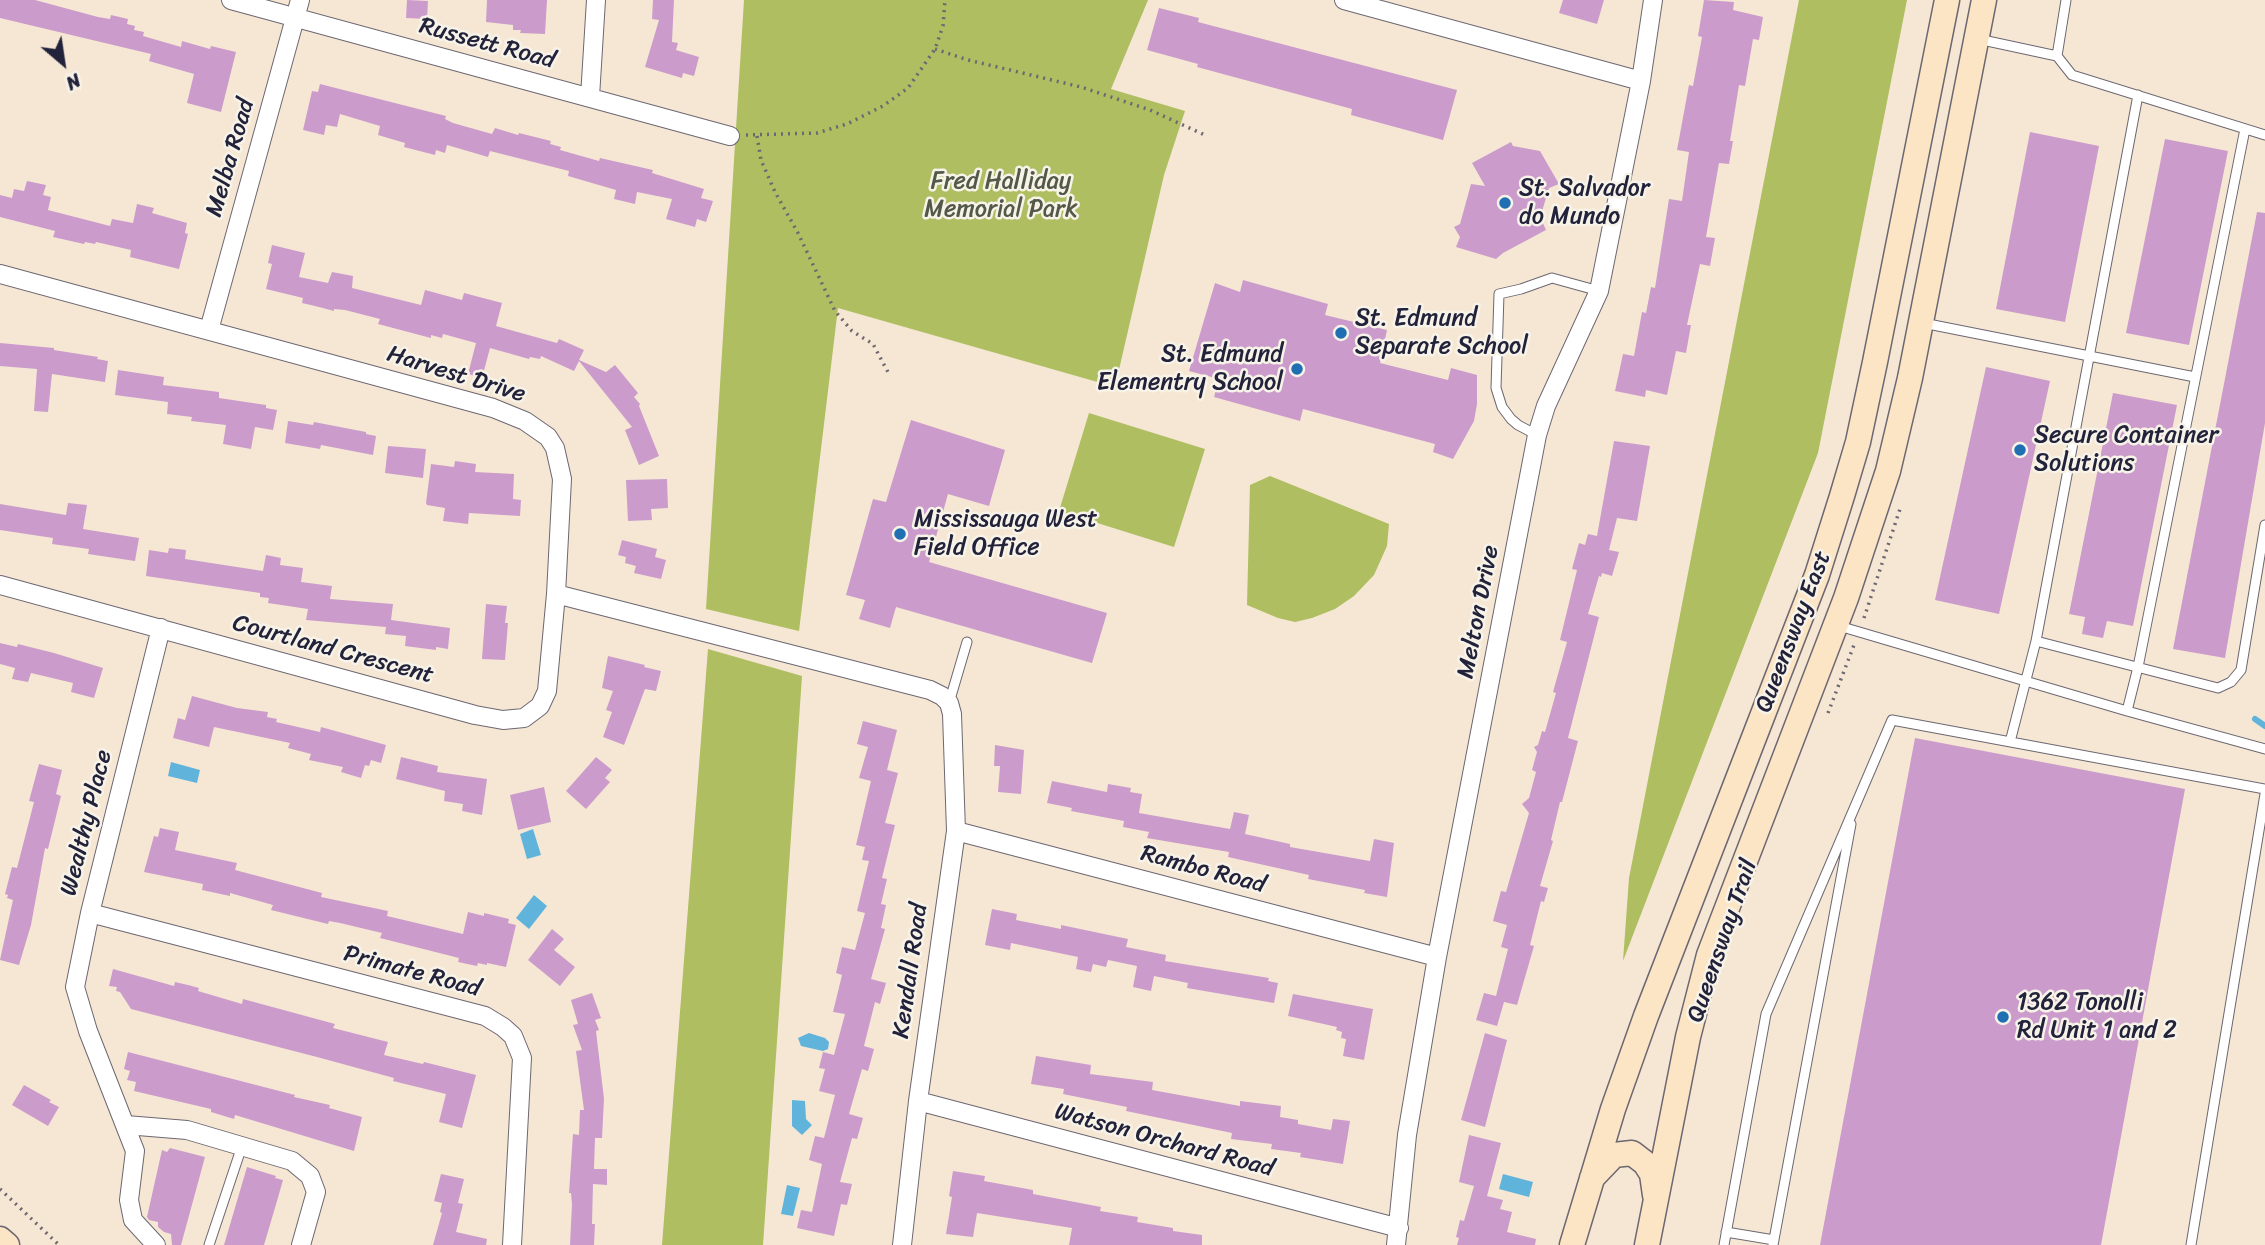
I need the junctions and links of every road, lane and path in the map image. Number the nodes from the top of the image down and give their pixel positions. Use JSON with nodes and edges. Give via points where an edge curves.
{"nodes":[{"id":1,"x":231,"y":0,"type":"edge"},
{"id":2,"x":300,"y":0,"type":"edge"},
{"id":3,"x":596,"y":0,"type":"edge"},
{"id":4,"x":945,"y":0,"type":"edge"},
{"id":5,"x":1344,"y":0,"type":"edge"},
{"id":6,"x":1653,"y":0,"type":"edge"},
{"id":7,"x":1947,"y":0,"type":"edge"},
{"id":8,"x":1984,"y":0,"type":"edge"},
{"id":9,"x":2066,"y":0,"type":"edge"},
{"id":10,"x":296,"y":18,"type":"junction"},
{"id":11,"x":1976,"y":38,"type":"junction"},
{"id":12,"x":935,"y":49,"type":"junction"},
{"id":13,"x":2057,"y":56,"type":"junction"},
{"id":14,"x":1641,"y":80,"type":"junction"},
{"id":15,"x":2138,"y":95,"type":"junction"},
{"id":16,"x":590,"y":97,"type":"junction"},
{"id":17,"x":2245,"y":128,"type":"junction"},
{"id":18,"x":2265,"y":135,"type":"edge"},
{"id":19,"x":730,"y":136,"type":"joint"},
{"id":20,"x":757,"y":136,"type":"junction"},
{"id":21,"x":1207,"y":136,"type":"dead end"},
{"id":22,"x":0,"y":274,"type":"edge"},
{"id":23,"x":1599,"y":291,"type":"junction"},
{"id":24,"x":1921,"y":323,"type":"junction"},
{"id":25,"x":209,"y":330,"type":"junction"},
{"id":26,"x":2089,"y":356,"type":"junction"},
{"id":27,"x":889,"y":374,"type":"dead end"},
{"id":28,"x":2195,"y":377,"type":"junction"},
{"id":29,"x":1536,"y":435,"type":"junction"},
{"id":30,"x":2265,"y":525,"type":"edge"},
{"id":31,"x":0,"y":585,"type":"edge"},
{"id":32,"x":556,"y":594,"type":"junction"},
{"id":33,"x":1836,"y":626,"type":"junction"},
{"id":34,"x":161,"y":628,"type":"junction"},
{"id":35,"x":2036,"y":641,"type":"junction"},
{"id":36,"x":967,"y":642,"type":"dead end"},
{"id":37,"x":1849,"y":660,"type":"dead end"},
{"id":38,"x":2138,"y":667,"type":"junction"},
{"id":39,"x":2025,"y":681,"type":"junction"},
{"id":40,"x":948,"y":703,"type":"junction"},
{"id":41,"x":2126,"y":711,"type":"junction"},
{"id":42,"x":1824,"y":722,"type":"dead end"},
{"id":43,"x":2010,"y":742,"type":"junction"},
{"id":44,"x":2265,"y":749,"type":"edge"},
{"id":45,"x":2265,"y":791,"type":"edge"},
{"id":46,"x":1854,"y":808,"type":"junction"},
{"id":47,"x":956,"y":831,"type":"junction"},
{"id":48,"x":90,"y":913,"type":"junction"},
{"id":49,"x":1437,"y":957,"type":"junction"},
{"id":50,"x":918,"y":1101,"type":"junction"},
{"id":51,"x":126,"y":1125,"type":"junction"},
{"id":52,"x":242,"y":1146,"type":"junction"},
{"id":53,"x":1590,"y":1181,"type":"junction"},
{"id":54,"x":0,"y":1189,"type":"edge"},
{"id":55,"x":1656,"y":1202,"type":"junction"},
{"id":56,"x":1726,"y":1231,"type":"junction"},
{"id":57,"x":1397,"y":1236,"type":"edge"},
{"id":58,"x":0,"y":1239,"type":"edge"},
{"id":59,"x":1774,"y":1243,"type":"edge"},
{"id":60,"x":6,"y":1245,"type":"edge"},
{"id":61,"x":59,"y":1245,"type":"edge"},
{"id":62,"x":156,"y":1245,"type":"edge"},
{"id":63,"x":209,"y":1245,"type":"edge"},
{"id":64,"x":301,"y":1245,"type":"edge"},
{"id":65,"x":512,"y":1245,"type":"edge"},
{"id":66,"x":902,"y":1245,"type":"edge"},
{"id":67,"x":1572,"y":1245,"type":"edge"},
{"id":68,"x":1647,"y":1245,"type":"edge"},
{"id":69,"x":1724,"y":1245,"type":"edge"},
{"id":70,"x":2192,"y":1245,"type":"edge"}],
"edges":[{"from":1,"to":10,"type":"street","name":"Russett Road"},
{"from":2,"to":10,"type":"street","name":"Melba Road"},
{"from":3,"to":16,"type":"street"},
{"from":4,"to":12,"type":"path"},
{"from":5,"to":14,"type":"street"},
{"from":6,"to":14,"type":"street","name":"Melton Drive"},
{"from":7,"to":53,"type":"main road","name":"Queensway East","via":[[1858,442],[1817,575],[1646,1016]]},
{"from":8,"to":11,"type":"main road","name":"Queensway East"},
{"from":9,"to":13,"type":"lane"},
{"from":10,"to":16,"type":"street","name":"Russett Road"},
{"from":10,"to":25,"type":"street","name":"Melba Road"},
{"from":11,"to":13,"type":"lane"},
{"from":11,"to":24,"type":"main road","name":"Queensway East"},
{"from":12,"to":20,"type":"path","via":[[908,88],[847,124],[817,133]]},
{"from":12,"to":21,"type":"path","via":[[1081,87],[1150,110]]},
{"from":13,"to":15,"type":"lane","via":[[2072,75]]},
{"from":14,"to":23,"type":"street","name":"Melton Drive"},
{"from":15,"to":17,"type":"lane"},
{"from":15,"to":26,"type":"lane"},
{"from":16,"to":19,"type":"street","name":"Russett Road"},
{"from":17,"to":18,"type":"lane"},
{"from":17,"to":28,"type":"lane"},
{"from":19,"to":20,"type":"path"},
{"from":20,"to":27,"type":"path","via":[[761,160],[775,192],[835,311],[852,331],[873,344]]},
{"from":22,"to":25,"type":"street","name":"Harvest Drive"},
{"from":23,"to":29,"type":"street","name":"Melton Drive"},
{"from":23,"to":29,"type":"lane","via":[[1552,278],[1499,294],[1496,388],[1511,419]]},
{"from":24,"to":26,"type":"lane"},
{"from":24,"to":33,"type":"main road","name":"Queensway East","via":[[1888,471]]},
{"from":25,"to":32,"type":"street","name":"Harvest Drive","via":[[493,408],[526,421],[548,437],[562,479]]},
{"from":26,"to":28,"type":"lane"},
{"from":26,"to":35,"type":"lane"},
{"from":28,"to":38,"type":"lane"},
{"from":29,"to":49,"type":"street","name":"Melton Drive"},
{"from":30,"to":38,"type":"lane","via":[[2241,670],[2231,682],[2218,688]]},
{"from":31,"to":34,"type":"street","name":"Courtland Crescent"},
{"from":32,"to":34,"type":"street","name":"Courtland Crescent","via":[[547,691],[540,706],[524,718],[503,720]]},
{"from":32,"to":40,"type":"street","via":[[930,690]]},
{"from":33,"to":39,"type":"lane"},
{"from":33,"to":55,"type":"main road","name":"Queensway East","via":[[1709,955]]},
{"from":34,"to":48,"type":"street","name":"Wealthy Place"},
{"from":35,"to":38,"type":"lane"},
{"from":35,"to":39,"type":"lane"},
{"from":36,"to":40,"type":"lane"},
{"from":37,"to":42,"type":"path"},
{"from":38,"to":41,"type":"lane"},
{"from":39,"to":41,"type":"lane"},
{"from":39,"to":43,"type":"lane"},
{"from":40,"to":47,"type":"street","name":"Kendall Road"},
{"from":41,"to":44,"type":"lane"},
{"from":43,"to":45,"type":"lane"},
{"from":43,"to":46,"type":"lane","via":[[1892,720]]},
{"from":45,"to":70,"type":"lane"},
{"from":46,"to":56,"type":"lane","via":[[1766,1014]]},
{"from":46,"to":59,"type":"lane"},
{"from":47,"to":49,"type":"street","name":"Rambo Road"},
{"from":47,"to":50,"type":"street","name":"Kendall Road"},
{"from":48,"to":51,"type":"street","name":"Wealthy Place","via":[[75,987]]},
{"from":48,"to":65,"type":"street","name":"Primate Road","via":[[485,1016],[503,1027],[513,1036],[522,1058]]},
{"from":49,"to":57,"type":"street","name":"Melton Drive","via":[[1407,1135]]},
{"from":50,"to":57,"type":"street","name":"Watson Orchard Road"},
{"from":50,"to":66,"type":"street","name":"Kendall Road"},
{"from":51,"to":52,"type":"street","via":[[187,1130]]},
{"from":51,"to":62,"type":"street","name":"Wealthy Place","via":[[135,1151],[129,1200],[133,1220]]},
{"from":52,"to":63,"type":"lane"},
{"from":52,"to":64,"type":"street","via":[[292,1161],[310,1176],[316,1192]]},
{"from":53,"to":55,"type":"main road","via":[[1614,1155],[1632,1153],[1652,1174]]},
{"from":53,"to":67,"type":"main road","name":"Queensway East"},
{"from":54,"to":61,"type":"path"},
{"from":55,"to":68,"type":"main road","name":"Queensway East"},
{"from":56,"to":59,"type":"lane"},
{"from":56,"to":69,"type":"lane"},
{"from":58,"to":60,"type":"main road"}]}
